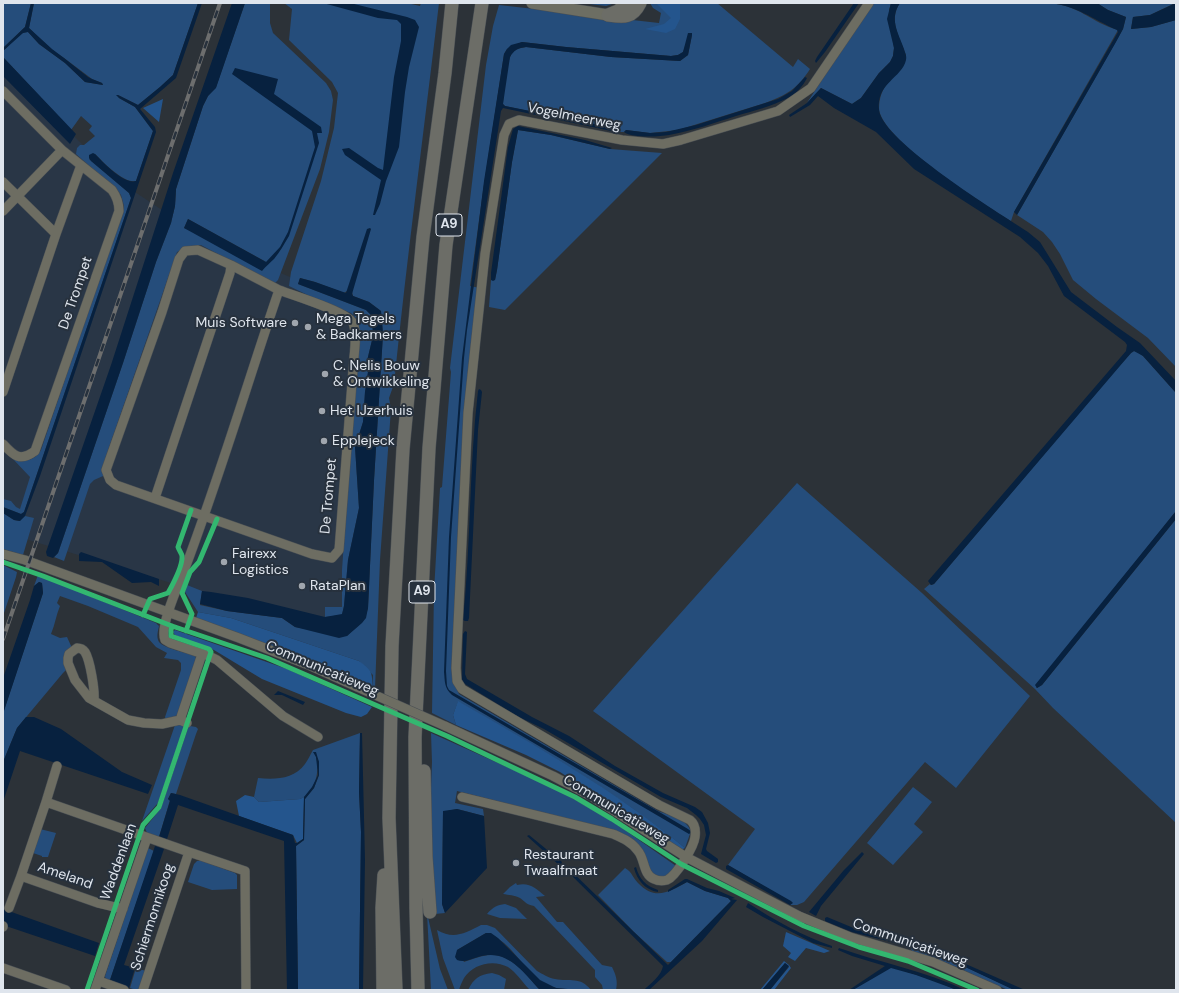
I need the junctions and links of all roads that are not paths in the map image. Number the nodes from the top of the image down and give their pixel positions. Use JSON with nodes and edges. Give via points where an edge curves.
{"nodes":[{"id":1,"x":452,"y":3,"type":"edge"},
{"id":2,"x":459,"y":3,"type":"edge"},
{"id":3,"x":482,"y":3,"type":"edge"},
{"id":4,"x":532,"y":3,"type":"edge"},
{"id":5,"x":627,"y":3,"type":"edge"},
{"id":6,"x":640,"y":3,"type":"edge"},
{"id":7,"x":869,"y":3,"type":"edge"},
{"id":8,"x":608,"y":15,"type":"junction"},
{"id":9,"x":445,"y":73,"type":"junction"},
{"id":10,"x":3,"y":91,"type":"edge"},
{"id":11,"x":62,"y":150,"type":"junction"},
{"id":12,"x":81,"y":165,"type":"junction"},
{"id":13,"x":3,"y":182,"type":"edge"},
{"id":14,"x":17,"y":197,"type":"junction"},
{"id":15,"x":3,"y":211,"type":"edge"},
{"id":16,"x":56,"y":234,"type":"junction"},
{"id":17,"x":231,"y":265,"type":"junction"},
{"id":18,"x":278,"y":290,"type":"junction"},
{"id":19,"x":3,"y":392,"type":"edge"},
{"id":20,"x":468,"y":413,"type":"joint"},
{"id":21,"x":3,"y":444,"type":"edge"},
{"id":22,"x":155,"y":498,"type":"junction"},
{"id":23,"x":205,"y":516,"type":"junction"},
{"id":24,"x":3,"y":554,"type":"edge"},
{"id":25,"x":168,"y":613,"type":"junction"},
{"id":26,"x":202,"y":654,"type":"junction"},
{"id":27,"x":94,"y":700,"type":"junction"},
{"id":28,"x":318,"y":737,"type":"dead end"},
{"id":29,"x":415,"y":737,"type":"junction"},
{"id":30,"x":57,"y":766,"type":"dead end"},
{"id":31,"x":462,"y":797,"type":"dead end"},
{"id":32,"x":46,"y":802,"type":"junction"},
{"id":33,"x":389,"y":818,"type":"junction"},
{"id":34,"x":147,"y":838,"type":"junction"},
{"id":35,"x":189,"y":852,"type":"junction"},
{"id":36,"x":686,"y":857,"type":"junction"},
{"id":37,"x":21,"y":876,"type":"junction"},
{"id":38,"x":9,"y":908,"type":"dead end"},
{"id":39,"x":123,"y":909,"type":"junction"},
{"id":40,"x":430,"y":912,"type":"dead end"},
{"id":41,"x":3,"y":968,"type":"edge"},
{"id":42,"x":97,"y":986,"type":"edge"},
{"id":43,"x":66,"y":990,"type":"edge"},
{"id":44,"x":124,"y":990,"type":"edge"},
{"id":45,"x":143,"y":990,"type":"edge"},
{"id":46,"x":246,"y":990,"type":"edge"},
{"id":47,"x":383,"y":990,"type":"edge"},
{"id":48,"x":396,"y":990,"type":"edge"},
{"id":49,"x":418,"y":990,"type":"edge"},
{"id":50,"x":997,"y":990,"type":"edge"}],
"edges":[{"from":1,"to":9,"type":"highway","number":"A9"},
{"from":2,"to":9,"type":"highway","number":"A9"},
{"from":3,"to":29,"type":"highway","number":"A9","via":[[446,245],[429,448]]},
{"from":4,"to":8,"type":"main road"},
{"from":5,"to":8,"type":"highway"},
{"from":6,"to":8,"type":"highway","via":[[628,16]]},
{"from":7,"to":20,"type":"street","name":"Vogelmeerweg","via":[[811,88],[778,111],[663,144],[622,140],[519,120],[509,124],[504,135],[485,254]]},
{"from":9,"to":33,"type":"highway","number":"A9","via":[[423,237],[403,449],[392,646]]},
{"from":10,"to":11,"type":"street","name":"De Trompet"},
{"from":11,"to":12,"type":"street","name":"De Trompet"},
{"from":11,"to":14,"type":"street"},
{"from":12,"to":16,"type":"street"},
{"from":12,"to":21,"type":"street","name":"De Trompet","via":[[117,196],[118,211],[35,451],[28,456],[20,457]]},
{"from":13,"to":14,"type":"street"},
{"from":14,"to":15,"type":"street"},
{"from":14,"to":16,"type":"street"},
{"from":16,"to":19,"type":"street"},
{"from":17,"to":18,"type":"street","name":"De Trompet"},
{"from":17,"to":22,"type":"street"},
{"from":17,"to":22,"type":"street","name":"De Trompet","via":[[198,250],[185,251],[179,259],[106,470],[110,480],[116,485]]},
{"from":18,"to":23,"type":"street"},
{"from":18,"to":23,"type":"street","name":"De Trompet","via":[[337,312],[352,320],[355,329],[339,550],[332,558],[312,554]]},
{"from":20,"to":36,"type":"street","name":"Communicatieweg","via":[[457,681],[462,690],[694,823],[695,841]]},
{"from":22,"to":23,"type":"street","name":"De Trompet"},
{"from":23,"to":25,"type":"street"},
{"from":24,"to":25,"type":"street","name":"Communicatieweg"},
{"from":25,"to":26,"type":"street","via":[[163,632],[165,640]]},
{"from":25,"to":36,"type":"street","name":"Communicatieweg","bridge":true,"via":[[306,664],[553,776],[591,796]]},
{"from":26,"to":27,"type":"street","via":[[183,721],[162,724],[128,720]]},
{"from":26,"to":28,"type":"street","via":[[217,660],[283,716]]},
{"from":27,"to":27,"type":"street","via":[[92,676],[85,652],[77,648],[69,654],[68,663],[75,680],[89,698]]},
{"from":29,"to":40,"type":"highway","number":"A9","via":[[423,763]]},
{"from":29,"to":49,"type":"highway","number":"A9"},
{"from":30,"to":32,"type":"street","name":"Ameland"},
{"from":31,"to":36,"type":"street","name":"Communicatieweg","via":[[613,834],[632,844],[639,851],[649,876],[659,881],[672,877]]},
{"from":32,"to":34,"type":"street"},
{"from":32,"to":37,"type":"street","name":"Ameland"},
{"from":33,"to":47,"type":"highway","number":"A9","via":[[382,908]]},
{"from":33,"to":48,"type":"highway","number":"A9"},
{"from":34,"to":35,"type":"street","name":"Schiermonnikoog"},
{"from":34,"to":39,"type":"street","name":"Waddenlaan"},
{"from":35,"to":45,"type":"street","name":"Schiermonnikoog"},
{"from":35,"to":46,"type":"street","name":"Schiermonnikoog","via":[[245,871]]},
{"from":36,"to":50,"type":"street","name":"Communicatieweg","via":[[826,928],[933,962]]},
{"from":37,"to":38,"type":"street","name":"Ameland"},
{"from":37,"to":39,"type":"street","name":"Ameland"},
{"from":39,"to":42,"type":"street","name":"Waddenlaan"},
{"from":41,"to":43,"type":"street"},
{"from":42,"to":44,"type":"street"}]}
